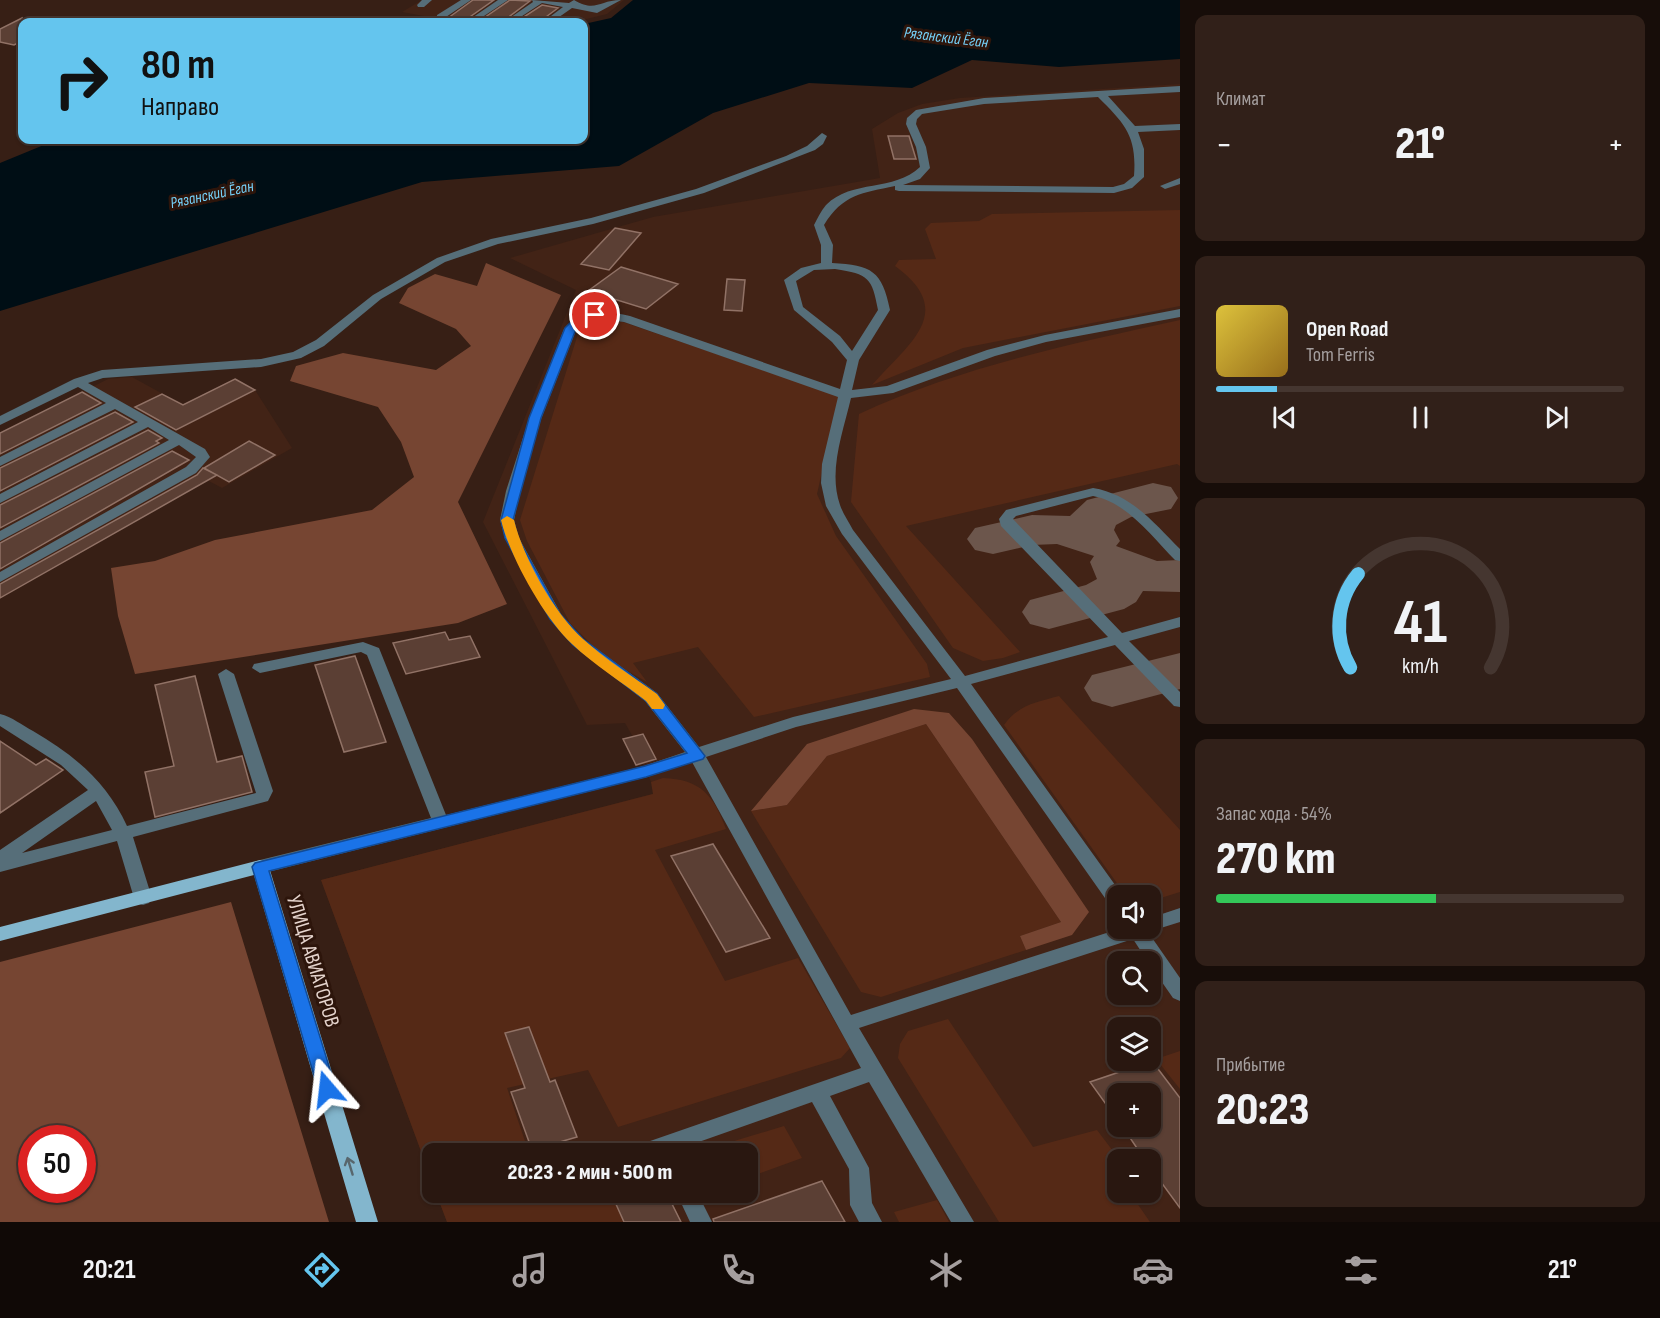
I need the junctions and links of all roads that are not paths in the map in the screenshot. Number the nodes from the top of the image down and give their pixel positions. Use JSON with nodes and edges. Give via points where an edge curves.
{"nodes":[{"id":1,"x":467,"y":0,"type":"edge"},
{"id":2,"x":504,"y":0,"type":"edge"},
{"id":3,"x":539,"y":0,"type":"edge"},
{"id":4,"x":579,"y":0,"type":"edge"},
{"id":5,"x":617,"y":0,"type":"edge"},
{"id":6,"x":570,"y":6,"type":"junction"},
{"id":7,"x":440,"y":17,"type":"dead end"},
{"id":8,"x":476,"y":18,"type":"edge"},
{"id":9,"x":514,"y":18,"type":"edge"},
{"id":10,"x":553,"y":18,"type":"edge"},
{"id":11,"x":1180,"y":89,"type":"edge"},
{"id":12,"x":1100,"y":93,"type":"junction"},
{"id":13,"x":1180,"y":127,"type":"edge"},
{"id":14,"x":1132,"y":129,"type":"junction"},
{"id":15,"x":822,"y":136,"type":"dead end"},
{"id":16,"x":1180,"y":182,"type":"edge"},
{"id":17,"x":1165,"y":186,"type":"dead end"},
{"id":18,"x":874,"y":187,"type":"junction"},
{"id":19,"x":826,"y":266,"type":"junction"},
{"id":20,"x":1180,"y":313,"type":"edge"},
{"id":21,"x":853,"y":360,"type":"junction"},
{"id":22,"x":78,"y":382,"type":"junction"},
{"id":23,"x":845,"y":395,"type":"junction"},
{"id":24,"x":116,"y":404,"type":"junction"},
{"id":25,"x":0,"y":421,"type":"edge"},
{"id":26,"x":148,"y":422,"type":"junction"},
{"id":27,"x":178,"y":440,"type":"junction"},
{"id":28,"x":0,"y":462,"type":"edge"},
{"id":29,"x":0,"y":499,"type":"edge"},
{"id":30,"x":0,"y":537,"type":"edge"},
{"id":31,"x":1180,"y":557,"type":"edge"},
{"id":32,"x":0,"y":578,"type":"edge"},
{"id":33,"x":1180,"y":622,"type":"edge"},
{"id":34,"x":1118,"y":639,"type":"junction"},
{"id":35,"x":260,"y":668,"type":"dead end"},
{"id":36,"x":226,"y":675,"type":"dead end"},
{"id":37,"x":961,"y":681,"type":"junction"},
{"id":38,"x":1180,"y":702,"type":"edge"},
{"id":39,"x":0,"y":718,"type":"edge"},
{"id":40,"x":697,"y":756,"type":"junction"},
{"id":41,"x":98,"y":792,"type":"junction"},
{"id":42,"x":441,"y":823,"type":"junction"},
{"id":43,"x":122,"y":832,"type":"junction"},
{"id":44,"x":0,"y":859,"type":"edge"},
{"id":45,"x":0,"y":865,"type":"edge"},
{"id":46,"x":260,"y":867,"type":"junction"},
{"id":47,"x":1107,"y":887,"type":"edge"},
{"id":48,"x":143,"y":898,"type":"junction"},
{"id":49,"x":1180,"y":915,"type":"edge"},
{"id":50,"x":1161,"y":921,"type":"edge"},
{"id":51,"x":0,"y":934,"type":"edge"},
{"id":52,"x":1107,"y":939,"type":"edge"},
{"id":53,"x":1148,"y":939,"type":"edge"},
{"id":54,"x":1180,"y":993,"type":"edge"},
{"id":55,"x":846,"y":1024,"type":"junction"},
{"id":56,"x":873,"y":1072,"type":"junction"},
{"id":57,"x":817,"y":1092,"type":"junction"},
{"id":58,"x":683,"y":1143,"type":"edge"},
{"id":59,"x":691,"y":1203,"type":"edge"},
{"id":60,"x":367,"y":1222,"type":"edge"},
{"id":61,"x":700,"y":1222,"type":"edge"},
{"id":62,"x":871,"y":1222,"type":"edge"},
{"id":63,"x":963,"y":1222,"type":"edge"}],
"edges":[{"from":1,"to":7,"type":"street"},
{"from":2,"to":8,"type":"street"},
{"from":3,"to":6,"type":"street"},
{"from":3,"to":9,"type":"street"},
{"from":4,"to":6,"type":"street"},
{"from":5,"to":6,"type":"street","via":[[597,10]]},
{"from":6,"to":10,"type":"street"},
{"from":11,"to":12,"type":"street"},
{"from":12,"to":14,"type":"street"},
{"from":12,"to":18,"type":"street","via":[[984,101],[919,112],[911,124],[925,168],[914,178]]},
{"from":13,"to":14,"type":"street"},
{"from":14,"to":18,"type":"street","via":[[1141,153],[1139,177],[1114,190]]},
{"from":15,"to":22,"type":"street","via":[[811,148],[790,158],[700,191],[593,221],[495,241],[441,260],[387,290],[320,343],[297,355],[261,363],[116,372]]},
{"from":16,"to":17,"type":"street"},
{"from":18,"to":19,"type":"street","via":[[835,201],[824,213],[819,225],[827,245]]},
{"from":19,"to":21,"type":"street","via":[[854,270],[878,283],[884,310]]},
{"from":19,"to":21,"type":"street","via":[[812,267],[790,280],[791,292],[798,308],[836,339]]},
{"from":20,"to":23,"type":"street","via":[[991,352],[889,390]]},
{"from":21,"to":23,"type":"street"},
{"from":22,"to":24,"type":"street"},
{"from":22,"to":25,"type":"street"},
{"from":23,"to":37,"type":"street","via":[[829,464],[833,506],[847,531]]},
{"from":23,"to":40,"type":"street","via":[[626,319],[595,315],[570,328],[535,418],[513,491],[507,520],[512,538],[555,616],[578,642],[651,697]]},
{"from":24,"to":26,"type":"street"},
{"from":24,"to":28,"type":"street"},
{"from":26,"to":27,"type":"street"},
{"from":26,"to":29,"type":"street"},
{"from":27,"to":30,"type":"street"},
{"from":27,"to":32,"type":"street","via":[[203,457],[192,470]]},
{"from":31,"to":34,"type":"street","via":[[1107,493],[1094,492],[1007,516],[1006,523]]},
{"from":33,"to":34,"type":"street"},
{"from":34,"to":37,"type":"street"},
{"from":34,"to":38,"type":"street"},
{"from":35,"to":42,"type":"street","via":[[363,647],[374,652]]},
{"from":36,"to":43,"type":"street","via":[[265,791],[262,797]]},
{"from":37,"to":40,"type":"street","via":[[794,722]]},
{"from":37,"to":47,"type":"street"},
{"from":39,"to":41,"type":"street","via":[[71,765]]},
{"from":40,"to":42,"type":"street"},
{"from":40,"to":55,"type":"street"},
{"from":41,"to":43,"type":"street"},
{"from":41,"to":44,"type":"street"},
{"from":42,"to":46,"type":"street"},
{"from":43,"to":45,"type":"street"},
{"from":43,"to":48,"type":"street","via":[[135,862]]},
{"from":46,"to":48,"type":"main road"},
{"from":60,"to":46,"type":"main road","name":"УЛИЦА АВИАТОРОВ","one_way":true},
{"from":48,"to":51,"type":"main road"},
{"from":49,"to":50,"type":"street"},
{"from":52,"to":55,"type":"street"},
{"from":53,"to":54,"type":"street"},
{"from":55,"to":56,"type":"street"},
{"from":56,"to":57,"type":"street"},
{"from":56,"to":63,"type":"street"},
{"from":57,"to":58,"type":"street"},
{"from":57,"to":62,"type":"street","via":[[859,1168],[861,1204]]},
{"from":59,"to":61,"type":"street"}]}
